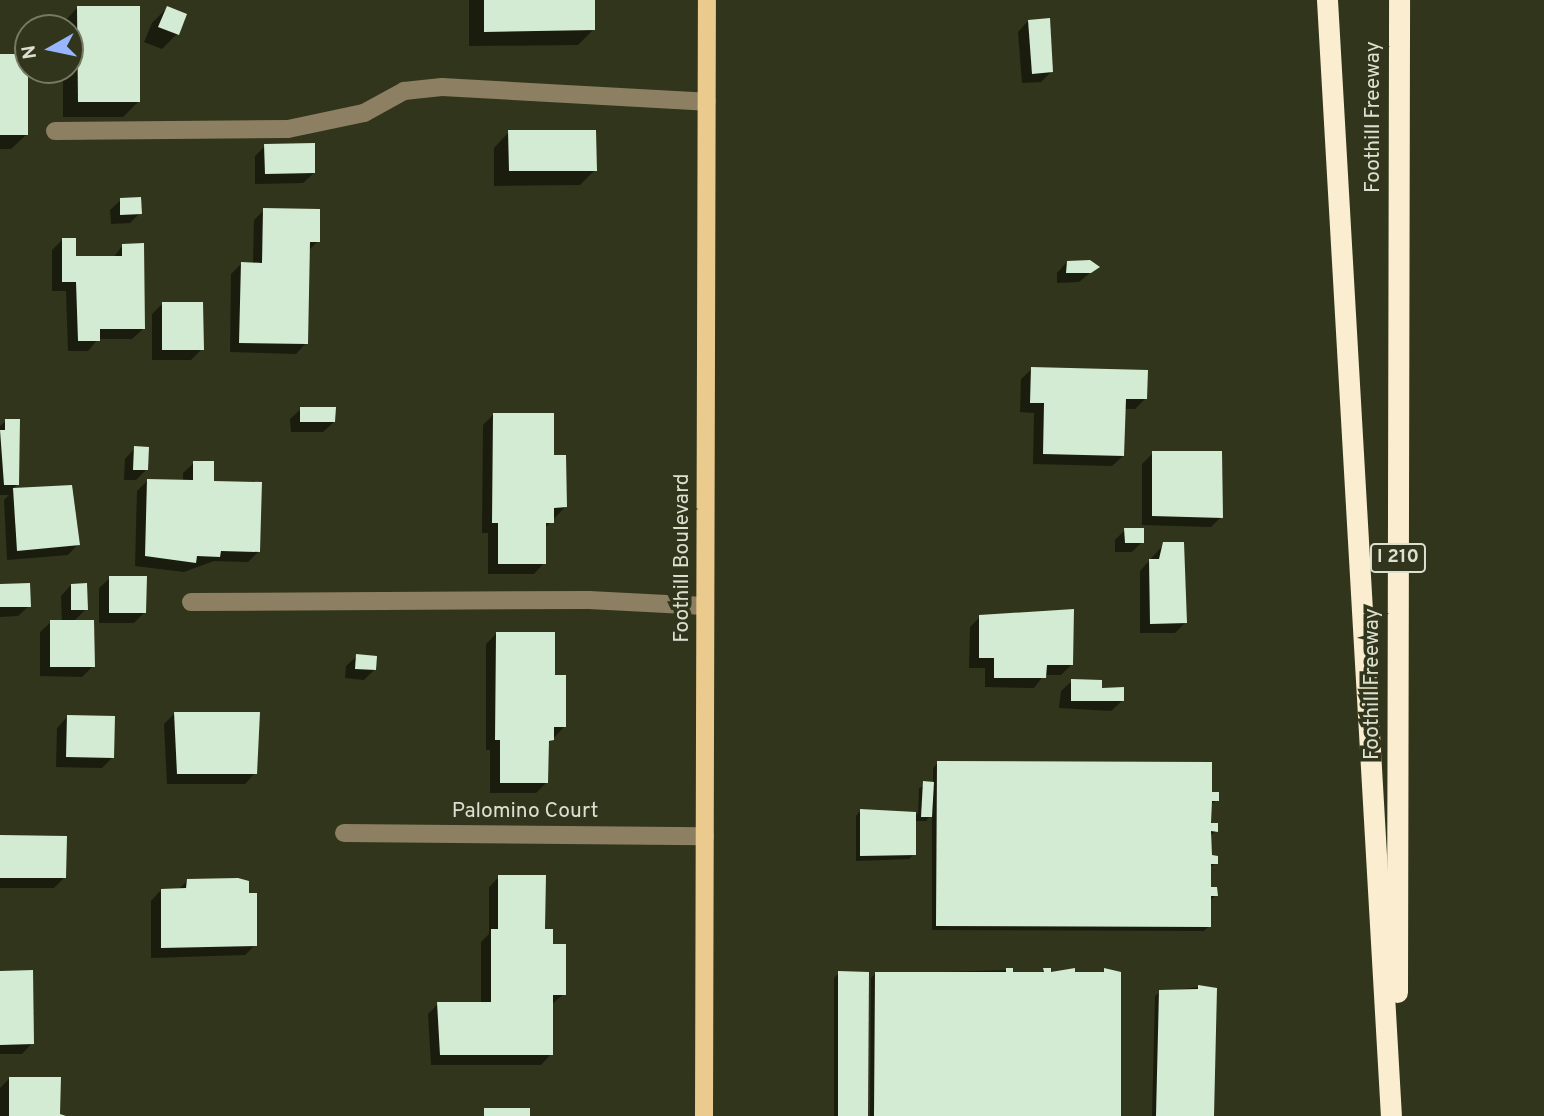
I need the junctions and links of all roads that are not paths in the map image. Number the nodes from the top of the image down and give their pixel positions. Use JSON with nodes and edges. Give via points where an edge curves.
{"nodes":[{"id":1,"x":707,"y":0,"type":"edge"},
{"id":2,"x":1327,"y":0,"type":"edge"},
{"id":3,"x":1399,"y":0,"type":"edge"},
{"id":4,"x":707,"y":102,"type":"junction"},
{"id":5,"x":55,"y":131,"type":"dead end"},
{"id":6,"x":191,"y":602,"type":"dead end"},
{"id":7,"x":705,"y":606,"type":"junction"},
{"id":8,"x":344,"y":833,"type":"dead end"},
{"id":9,"x":705,"y":836,"type":"junction"},
{"id":10,"x":704,"y":1116,"type":"edge"},
{"id":11,"x":1391,"y":1116,"type":"edge"},
{"id":12,"x":1397,"y":1116,"type":"edge"}],
"edges":[{"from":1,"to":4,"type":"main road","name":"Foothill Boulevard"},
{"from":2,"to":11,"type":"highway"},
{"from":3,"to":12,"type":"highway","name":"Foothill Freeway","number":"I 210"},
{"from":4,"to":5,"type":"street","via":[[442,88],[404,91],[364,113],[288,129]]},
{"from":4,"to":7,"type":"main road","name":"Foothill Boulevard"},
{"from":6,"to":7,"type":"street","via":[[589,600]]},
{"from":7,"to":9,"type":"main road","name":"Foothill Boulevard"},
{"from":8,"to":9,"type":"street","name":"Palomino Court"},
{"from":9,"to":10,"type":"main road","name":"Foothill Boulevard"}]}
